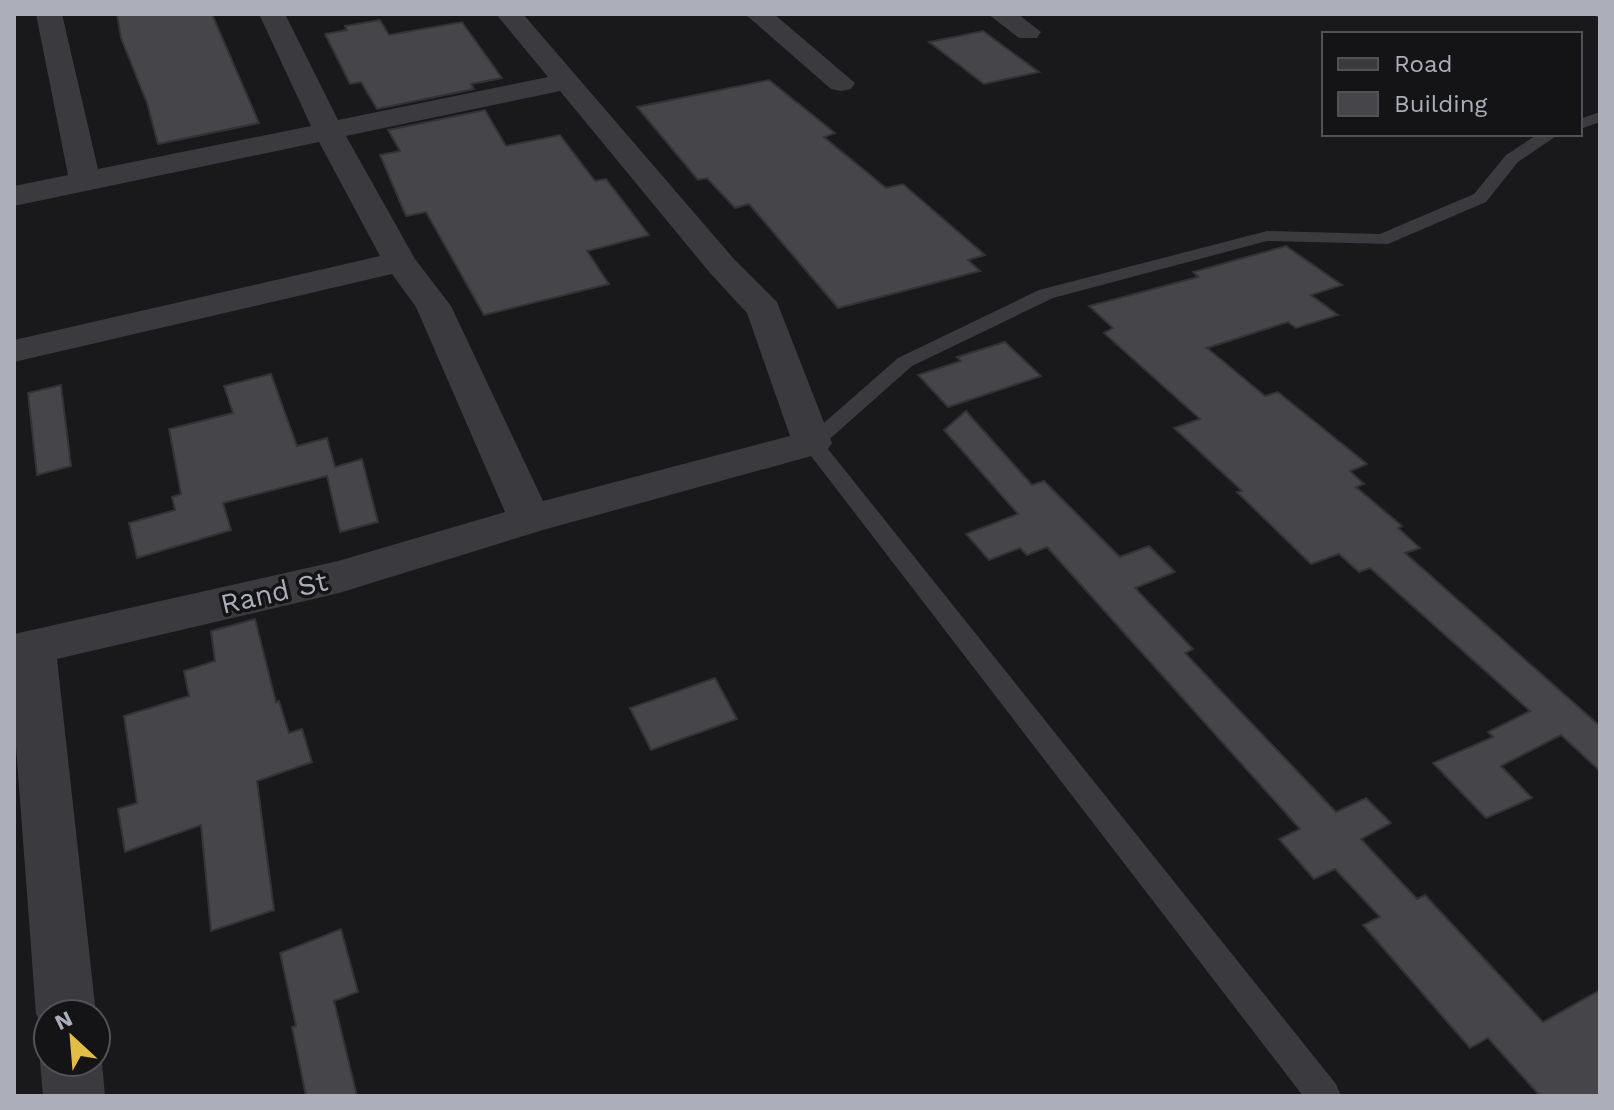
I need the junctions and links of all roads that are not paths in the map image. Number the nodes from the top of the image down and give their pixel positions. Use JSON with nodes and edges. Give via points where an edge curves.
{"nodes":[{"id":1,"x":49,"y":14,"type":"edge"},
{"id":2,"x":272,"y":14,"type":"edge"},
{"id":3,"x":509,"y":14,"type":"edge"},
{"id":4,"x":758,"y":14,"type":"edge"},
{"id":5,"x":1001,"y":14,"type":"edge"},
{"id":6,"x":1028,"y":32,"type":"dead end"},
{"id":7,"x":565,"y":82,"type":"junction"},
{"id":8,"x":841,"y":83,"type":"dead end"},
{"id":9,"x":329,"y":132,"type":"junction"},
{"id":10,"x":1547,"y":136,"type":"edge"},
{"id":11,"x":85,"y":181,"type":"junction"},
{"id":12,"x":14,"y":196,"type":"edge"},
{"id":13,"x":400,"y":262,"type":"junction"},
{"id":14,"x":14,"y":351,"type":"edge"},
{"id":15,"x":812,"y":443,"type":"junction"},
{"id":16,"x":530,"y":519,"type":"junction"},
{"id":17,"x":23,"y":649,"type":"edge"},
{"id":18,"x":64,"y":998,"type":"edge"},
{"id":19,"x":1324,"y":1096,"type":"edge"}],
"edges":[{"from":1,"to":11,"type":"street"},
{"from":2,"to":9,"type":"street"},
{"from":3,"to":7,"type":"street"},
{"from":4,"to":8,"type":"street"},
{"from":5,"to":6,"type":"street"},
{"from":7,"to":9,"type":"street"},
{"from":7,"to":15,"type":"street","via":[[764,310]]},
{"from":9,"to":11,"type":"street"},
{"from":9,"to":13,"type":"street"},
{"from":10,"to":15,"type":"lane","via":[[1520,151],[1480,198],[1382,240],[1267,236],[1046,294],[905,362]]},
{"from":11,"to":12,"type":"street"},
{"from":13,"to":14,"type":"street"},
{"from":13,"to":16,"type":"street","via":[[433,306]]},
{"from":15,"to":16,"type":"street","name":"Rand St"},
{"from":15,"to":19,"type":"lane"},
{"from":16,"to":17,"type":"street","name":"Rand St","via":[[339,577]]},
{"from":17,"to":18,"type":"street"}]}
